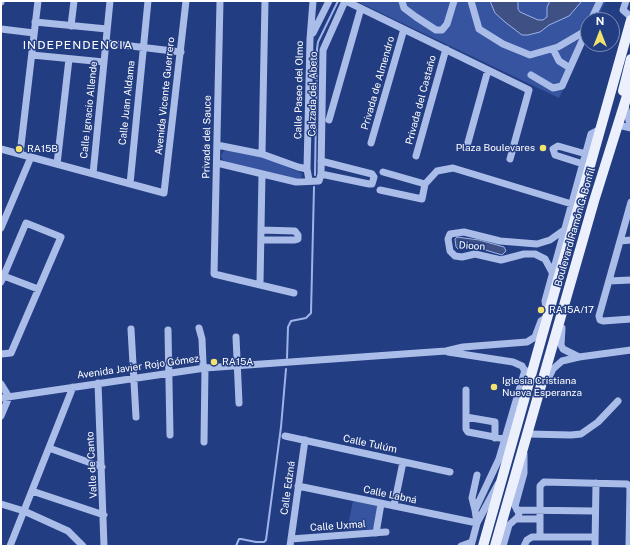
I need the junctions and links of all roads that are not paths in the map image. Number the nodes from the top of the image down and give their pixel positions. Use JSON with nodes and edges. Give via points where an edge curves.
{"nodes":[{"id":1,"x":38,"y":1,"type":"edge"},
{"id":2,"x":74,"y":1,"type":"edge"},
{"id":3,"x":110,"y":1,"type":"edge"},
{"id":4,"x":148,"y":1,"type":"edge"},
{"id":5,"x":186,"y":1,"type":"edge"},
{"id":6,"x":220,"y":1,"type":"edge"},
{"id":7,"x":265,"y":1,"type":"edge"},
{"id":8,"x":313,"y":1,"type":"edge"},
{"id":9,"x":329,"y":1,"type":"edge"},
{"id":10,"x":346,"y":1,"type":"edge"},
{"id":11,"x":402,"y":1,"type":"edge"},
{"id":12,"x":454,"y":1,"type":"edge"},
{"id":13,"x":471,"y":1,"type":"edge"},
{"id":14,"x":600,"y":1,"type":"edge"},
{"id":15,"x":626,"y":1,"type":"edge"},
{"id":16,"x":361,"y":8,"type":"junction"},
{"id":17,"x":595,"y":12,"type":"edge"},
{"id":18,"x":631,"y":17,"type":"edge"},
{"id":19,"x":631,"y":20,"type":"edge"},
{"id":20,"x":35,"y":22,"type":"junction"},
{"id":21,"x":71,"y":26,"type":"junction"},
{"id":22,"x":1,"y":29,"type":"edge"},
{"id":23,"x":107,"y":29,"type":"junction"},
{"id":24,"x":404,"y":29,"type":"junction"},
{"id":25,"x":580,"y":32,"type":"edge"},
{"id":26,"x":34,"y":33,"type":"junction"},
{"id":27,"x":310,"y":39,"type":"junction"},
{"id":28,"x":106,"y":43,"type":"junction"},
{"id":29,"x":580,"y":44,"type":"edge"},
{"id":30,"x":143,"y":48,"type":"junction"},
{"id":31,"x":446,"y":49,"type":"junction"},
{"id":32,"x":553,"y":49,"type":"junction"},
{"id":33,"x":181,"y":52,"type":"junction"},
{"id":34,"x":32,"y":55,"type":"junction"},
{"id":35,"x":69,"y":59,"type":"junction"},
{"id":36,"x":631,"y":59,"type":"edge"},
{"id":37,"x":104,"y":62,"type":"junction"},
{"id":38,"x":570,"y":68,"type":"junction"},
{"id":39,"x":488,"y":70,"type":"junction"},
{"id":40,"x":531,"y":76,"type":"dead end"},
{"id":41,"x":631,"y":83,"type":"edge"},
{"id":42,"x":329,"y":120,"type":"dead end"},
{"id":43,"x":625,"y":123,"type":"edge"},
{"id":44,"x":601,"y":129,"type":"junction"},
{"id":45,"x":614,"y":136,"type":"junction"},
{"id":46,"x":371,"y":144,"type":"dead end"},
{"id":47,"x":217,"y":145,"type":"junction"},
{"id":48,"x":467,"y":146,"type":"dead end"},
{"id":49,"x":1,"y":149,"type":"edge"},
{"id":50,"x":590,"y":152,"type":"junction"},
{"id":51,"x":20,"y":154,"type":"junction"},
{"id":52,"x":262,"y":154,"type":"junction"},
{"id":53,"x":416,"y":156,"type":"dead end"},
{"id":54,"x":31,"y":157,"type":"junction"},
{"id":55,"x":510,"y":159,"type":"dead end"},
{"id":56,"x":321,"y":161,"type":"junction"},
{"id":57,"x":216,"y":163,"type":"junction"},
{"id":58,"x":57,"y":164,"type":"junction"},
{"id":59,"x":583,"y":164,"type":"junction"},
{"id":60,"x":307,"y":169,"type":"junction"},
{"id":61,"x":383,"y":172,"type":"dead end"},
{"id":62,"x":93,"y":174,"type":"junction"},
{"id":63,"x":262,"y":174,"type":"junction"},
{"id":64,"x":321,"y":174,"type":"junction"},
{"id":65,"x":309,"y":180,"type":"junction"},
{"id":66,"x":130,"y":184,"type":"junction"},
{"id":67,"x":425,"y":184,"type":"junction"},
{"id":68,"x":380,"y":190,"type":"dead end"},
{"id":69,"x":594,"y":201,"type":"junction"},
{"id":70,"x":631,"y":202,"type":"edge"},
{"id":71,"x":576,"y":205,"type":"junction"},
{"id":72,"x":4,"y":212,"type":"edge"},
{"id":73,"x":1,"y":228,"type":"edge"},
{"id":74,"x":565,"y":228,"type":"junction"},
{"id":75,"x":261,"y":230,"type":"junction"},
{"id":76,"x":260,"y":240,"type":"junction"},
{"id":77,"x":631,"y":240,"type":"edge"},
{"id":78,"x":620,"y":241,"type":"junction"},
{"id":79,"x":513,"y":243,"type":"junction"},
{"id":80,"x":537,"y":244,"type":"junction"},
{"id":81,"x":536,"y":254,"type":"junction"},
{"id":82,"x":512,"y":257,"type":"junction"},
{"id":83,"x":552,"y":272,"type":"junction"},
{"id":84,"x":2,"y":278,"type":"edge"},
{"id":85,"x":631,"y":280,"type":"edge"},
{"id":86,"x":609,"y":281,"type":"junction"},
{"id":87,"x":260,"y":284,"type":"junction"},
{"id":88,"x":570,"y":288,"type":"junction"},
{"id":89,"x":38,"y":289,"type":"junction"},
{"id":90,"x":294,"y":293,"type":"dead end"},
{"id":91,"x":547,"y":317,"type":"junction"},
{"id":92,"x":631,"y":319,"type":"edge"},
{"id":93,"x":199,"y":328,"type":"dead end"},
{"id":94,"x":131,"y":329,"type":"dead end"},
{"id":95,"x":168,"y":330,"type":"dead end"},
{"id":96,"x":236,"y":337,"type":"dead end"},
{"id":97,"x":631,"y":350,"type":"edge"},
{"id":98,"x":446,"y":351,"type":"junction"},
{"id":99,"x":1,"y":354,"type":"edge"},
{"id":100,"x":579,"y":357,"type":"junction"},
{"id":101,"x":237,"y":365,"type":"junction"},
{"id":102,"x":205,"y":368,"type":"junction"},
{"id":103,"x":525,"y":370,"type":"junction"},
{"id":104,"x":169,"y":373,"type":"junction"},
{"id":105,"x":134,"y":378,"type":"junction"},
{"id":106,"x":98,"y":383,"type":"junction"},
{"id":107,"x":1,"y":384,"type":"edge"},
{"id":108,"x":73,"y":387,"type":"junction"},
{"id":109,"x":466,"y":390,"type":"dead end"},
{"id":110,"x":526,"y":390,"type":"junction"},
{"id":111,"x":10,"y":396,"type":"junction"},
{"id":112,"x":1,"y":398,"type":"edge"},
{"id":113,"x":618,"y":400,"type":"dead end"},
{"id":114,"x":238,"y":403,"type":"dead end"},
{"id":115,"x":535,"y":410,"type":"junction"},
{"id":116,"x":1,"y":416,"type":"edge"},
{"id":117,"x":136,"y":416,"type":"dead end"},
{"id":118,"x":466,"y":417,"type":"junction"},
{"id":119,"x":528,"y":434,"type":"junction"},
{"id":120,"x":170,"y":435,"type":"dead end"},
{"id":121,"x":285,"y":436,"type":"dead end"},
{"id":122,"x":495,"y":438,"type":"junction"},
{"id":123,"x":505,"y":439,"type":"junction"},
{"id":124,"x":305,"y":440,"type":"junction"},
{"id":125,"x":204,"y":442,"type":"dead end"},
{"id":126,"x":50,"y":448,"type":"junction"},
{"id":127,"x":524,"y":448,"type":"junction"},
{"id":128,"x":403,"y":462,"type":"junction"},
{"id":129,"x":102,"y":466,"type":"junction"},
{"id":130,"x":450,"y":472,"type":"dead end"},
{"id":131,"x":477,"y":475,"type":"dead end"},
{"id":132,"x":503,"y":475,"type":"junction"},
{"id":133,"x":596,"y":483,"type":"junction"},
{"id":134,"x":298,"y":486,"type":"junction"},
{"id":135,"x":32,"y":491,"type":"junction"},
{"id":136,"x":1,"y":504,"type":"edge"},
{"id":137,"x":381,"y":504,"type":"junction"},
{"id":138,"x":394,"y":506,"type":"junction"},
{"id":139,"x":475,"y":510,"type":"junction"},
{"id":140,"x":521,"y":510,"type":"junction"},
{"id":141,"x":540,"y":510,"type":"junction"},
{"id":142,"x":24,"y":511,"type":"junction"},
{"id":143,"x":595,"y":512,"type":"junction"},
{"id":144,"x":104,"y":515,"type":"junction"},
{"id":145,"x":519,"y":519,"type":"junction"},
{"id":146,"x":540,"y":519,"type":"junction"},
{"id":147,"x":478,"y":523,"type":"junction"},
{"id":148,"x":386,"y":532,"type":"dead end"},
{"id":149,"x":376,"y":533,"type":"junction"},
{"id":150,"x":540,"y":536,"type":"junction"},
{"id":151,"x":595,"y":537,"type":"junction"},
{"id":152,"x":290,"y":542,"type":"edge"},
{"id":153,"x":472,"y":544,"type":"edge"},
{"id":154,"x":10,"y":546,"type":"edge"},
{"id":155,"x":83,"y":546,"type":"edge"},
{"id":156,"x":104,"y":546,"type":"edge"},
{"id":157,"x":461,"y":546,"type":"edge"},
{"id":158,"x":483,"y":546,"type":"edge"},
{"id":159,"x":495,"y":546,"type":"edge"},
{"id":160,"x":503,"y":546,"type":"edge"},
{"id":161,"x":524,"y":546,"type":"edge"},
{"id":162,"x":595,"y":546,"type":"edge"},
{"id":163,"x":629,"y":546,"type":"edge"}],
"edges":[{"from":1,"to":20,"type":"street"},
{"from":2,"to":21,"type":"street"},
{"from":3,"to":23,"type":"street","name":"Calle Ignacio Allende"},
{"from":4,"to":30,"type":"street","name":"Calle Juan Aldama"},
{"from":5,"to":33,"type":"street","name":"Avenida Vicente Guerrero"},
{"from":6,"to":47,"type":"street","name":"Privada del Sauce"},
{"from":7,"to":52,"type":"street"},
{"from":8,"to":27,"type":"street","name":"Calle Paseo del Olmo"},
{"from":9,"to":27,"type":"street","name":"Calzada del Abeto"},
{"from":10,"to":16,"type":"street"},
{"from":10,"to":56,"type":"street","name":"Calzada del Abeto","via":[[323,50]]},
{"from":11,"to":12,"type":"street","via":[[404,8],[436,30],[442,30],[446,24]]},
{"from":13,"to":32,"type":"street","via":[[479,29],[503,44],[530,55]]},
{"from":14,"to":17,"type":"street"},
{"from":15,"to":18,"type":"street","via":[[623,10]]},
{"from":16,"to":24,"type":"street"},
{"from":16,"to":42,"type":"street"},
{"from":19,"to":44,"type":"main road","name":"Boulevard Ramón G. Bonfil"},
{"from":20,"to":21,"type":"street"},
{"from":20,"to":26,"type":"street"},
{"from":21,"to":23,"type":"street"},
{"from":22,"to":26,"type":"street"},
{"from":23,"to":28,"type":"street","name":"Calle Ignacio Allende"},
{"from":24,"to":31,"type":"street"},
{"from":24,"to":46,"type":"street","name":"Privada de Almendro"},
{"from":25,"to":32,"type":"street"},
{"from":26,"to":34,"type":"street"},
{"from":27,"to":60,"type":"street","name":"Calle Paseo del Olmo"},
{"from":28,"to":30,"type":"street"},
{"from":28,"to":37,"type":"street","name":"Calle Ignacio Allende"},
{"from":29,"to":38,"type":"street"},
{"from":30,"to":33,"type":"street"},
{"from":30,"to":66,"type":"street","name":"Calle Juan Aldama"},
{"from":31,"to":39,"type":"street"},
{"from":31,"to":53,"type":"street","name":"Privada del Castaño"},
{"from":32,"to":38,"type":"street","via":[[559,61]]},
{"from":33,"to":66,"type":"street","name":"Avenida Vicente Guerrero","via":[[164,193]]},
{"from":34,"to":35,"type":"street"},
{"from":34,"to":51,"type":"street"},
{"from":35,"to":37,"type":"street"},
{"from":35,"to":58,"type":"street"},
{"from":36,"to":43,"type":"main road"},
{"from":37,"to":62,"type":"street","name":"Calle Ignacio Allende"},
{"from":38,"to":40,"type":"street","via":[[562,86],[553,88]]},
{"from":39,"to":48,"type":"street"},
{"from":39,"to":55,"type":"street","via":[[530,90]]},
{"from":41,"to":43,"type":"main road","via":[[625,105]]},
{"from":43,"to":45,"type":"main road","name":"Boulevard Ramón G. Bonfil"},
{"from":44,"to":45,"type":"main road","via":[[606,139]]},
{"from":44,"to":50,"type":"main road","name":"Boulevard Ramón G. Bonfil"},
{"from":45,"to":69,"type":"main road","name":"Boulevard Ramón G. Bonfil"},
{"from":47,"to":52,"type":"street"},
{"from":47,"to":57,"type":"street","name":"Privada del Sauce"},
{"from":49,"to":51,"type":"street"},
{"from":50,"to":59,"type":"street","name":"Boulevard Ramón G. Bonfil"},
{"from":50,"to":59,"type":"street","via":[[558,146],[553,149],[555,155]]},
{"from":50,"to":69,"type":"main road","via":[[600,148],[605,154]]},
{"from":50,"to":71,"type":"main road","name":"Boulevard Ramón G. Bonfil"},
{"from":51,"to":54,"type":"street"},
{"from":52,"to":60,"type":"street"},
{"from":54,"to":58,"type":"street"},
{"from":54,"to":72,"type":"street"},
{"from":56,"to":64,"type":"street","name":"Calzada del Abeto"},
{"from":56,"to":64,"type":"street","via":[[374,176],[372,184],[369,184]]},
{"from":57,"to":63,"type":"street"},
{"from":57,"to":87,"type":"street","name":"Privada del Sauce","via":[[214,274]]},
{"from":58,"to":62,"type":"street"},
{"from":59,"to":71,"type":"street","name":"Boulevard Ramón G. Bonfil"},
{"from":60,"to":65,"type":"street","name":"Calle Paseo del Olmo"},
{"from":61,"to":67,"type":"street"},
{"from":62,"to":66,"type":"street"},
{"from":63,"to":65,"type":"street","via":[[296,182]]},
{"from":63,"to":75,"type":"street"},
{"from":64,"to":65,"type":"street","via":[[319,181]]},
{"from":67,"to":68,"type":"street","via":[[422,200]]},
{"from":67,"to":71,"type":"street","via":[[437,172],[453,168]]},
{"from":69,"to":88,"type":"main road","name":"Boulevard Ramón G. Bonfil"},
{"from":70,"to":78,"type":"street"},
{"from":71,"to":74,"type":"street","name":"Boulevard Ramón G. Bonfil"},
{"from":71,"to":91,"type":"main road","name":"Boulevard Ramón G. Bonfil"},
{"from":72,"to":73,"type":"street"},
{"from":74,"to":80,"type":"street","name":"Dioon","via":[[550,240]]},
{"from":74,"to":83,"type":"street","name":"Boulevard Ramón G. Bonfil"},
{"from":75,"to":76,"type":"street"},
{"from":75,"to":76,"type":"street","via":[[295,231],[298,239]]},
{"from":76,"to":87,"type":"street"},
{"from":77,"to":78,"type":"street"},
{"from":78,"to":86,"type":"street"},
{"from":79,"to":80,"type":"street","name":"Dioon"},
{"from":79,"to":82,"type":"street","via":[[516,248]]},
{"from":79,"to":82,"type":"street","name":"Dioon","via":[[464,232],[450,234],[448,239],[450,251],[455,256],[475,254],[501,260]]},
{"from":80,"to":81,"type":"street"},
{"from":81,"to":82,"type":"street","name":"Dioon"},
{"from":81,"to":83,"type":"street","via":[[545,259]]},
{"from":83,"to":91,"type":"street","name":"Boulevard Ramón G. Bonfil","via":[[545,301]]},
{"from":84,"to":89,"type":"street"},
{"from":84,"to":89,"type":"street","via":[[26,223],[61,237]]},
{"from":85,"to":86,"type":"street"},
{"from":86,"to":92,"type":"street","via":[[600,320]]},
{"from":87,"to":90,"type":"street"},
{"from":88,"to":100,"type":"street","via":[[560,341],[563,349]]},
{"from":88,"to":115,"type":"main road","name":"Boulevard Ramón G. Bonfil"},
{"from":89,"to":99,"type":"street","via":[[11,353]]},
{"from":91,"to":98,"type":"street","name":"Avenida Javier Rojo Gómez","via":[[541,321],[534,337],[527,342],[463,347]]},
{"from":91,"to":110,"type":"main road","name":"Boulevard Ramón G. Bonfil"},
{"from":93,"to":102,"type":"street"},
{"from":94,"to":105,"type":"street"},
{"from":95,"to":104,"type":"street"},
{"from":96,"to":101,"type":"street"},
{"from":97,"to":100,"type":"street"},
{"from":98,"to":101,"type":"street","name":"Avenida Javier Rojo Gómez"},
{"from":98,"to":103,"type":"street","name":"Avenida Javier Rojo Gómez","via":[[513,362]]},
{"from":100,"to":115,"type":"street","via":[[555,365]]},
{"from":101,"to":102,"type":"street","name":"Avenida Javier Rojo Gómez"},
{"from":101,"to":114,"type":"street"},
{"from":102,"to":104,"type":"street","name":"Avenida Javier Rojo Gómez"},
{"from":102,"to":125,"type":"street"},
{"from":103,"to":110,"type":"street"},
{"from":103,"to":123,"type":"street"},
{"from":104,"to":105,"type":"street","name":"Avenida Javier Rojo Gómez"},
{"from":104,"to":120,"type":"street"},
{"from":105,"to":106,"type":"street","name":"Avenida Javier Rojo Gómez"},
{"from":105,"to":117,"type":"street"},
{"from":106,"to":108,"type":"street","name":"Avenida Javier Rojo Gómez"},
{"from":106,"to":129,"type":"street","name":"Valle de Canto"},
{"from":107,"to":111,"type":"street"},
{"from":108,"to":111,"type":"street","name":"Avenida Javier Rojo Gómez"},
{"from":108,"to":126,"type":"street"},
{"from":109,"to":118,"type":"street"},
{"from":110,"to":132,"type":"main road","name":"Boulevard Ramón G. Bonfil"},
{"from":111,"to":112,"type":"street","name":"Avenida Javier Rojo Gómez"},
{"from":111,"to":116,"type":"street"},
{"from":113,"to":119,"type":"street","via":[[598,422],[581,434]]},
{"from":115,"to":119,"type":"main road","name":"Boulevard Ramón G. Bonfil"},
{"from":118,"to":122,"type":"street","via":[[468,432]]},
{"from":118,"to":122,"type":"street","via":[[495,422]]},
{"from":119,"to":127,"type":"main road","name":"Boulevard Ramón G. Bonfil"},
{"from":121,"to":124,"type":"street","name":"Calle Tulúm"},
{"from":122,"to":123,"type":"street"},
{"from":123,"to":139,"type":"street","via":[[499,459]]},
{"from":124,"to":128,"type":"street","name":"Calle Tulúm"},
{"from":124,"to":134,"type":"street","name":"Calle Edzná"},
{"from":126,"to":129,"type":"street"},
{"from":126,"to":135,"type":"street"},
{"from":127,"to":140,"type":"street","name":"Boulevard Ramón G. Bonfil","via":[[524,473],[515,506]]},
{"from":127,"to":159,"type":"main road","name":"Boulevard Ramón G. Bonfil"},
{"from":128,"to":130,"type":"street","name":"Calle Tulúm"},
{"from":128,"to":138,"type":"street"},
{"from":129,"to":144,"type":"street","name":"Valle de Canto"},
{"from":131,"to":139,"type":"street","via":[[472,498]]},
{"from":132,"to":147,"type":"street","name":"Boulevard Ramón G. Bonfil"},
{"from":132,"to":158,"type":"main road","name":"Boulevard Ramón G. Bonfil"},
{"from":133,"to":141,"type":"street","via":[[544,482],[540,486]]},
{"from":133,"to":143,"type":"street"},
{"from":133,"to":163,"type":"street","via":[[629,485]]},
{"from":134,"to":137,"type":"street","name":"Calle Labná"},
{"from":134,"to":152,"type":"street","name":"Calle Edzná"},
{"from":135,"to":142,"type":"street"},
{"from":135,"to":144,"type":"street"},
{"from":136,"to":142,"type":"street"},
{"from":137,"to":138,"type":"street","name":"Calle Labná"},
{"from":137,"to":149,"type":"street"},
{"from":138,"to":147,"type":"street","name":"Calle Labná"},
{"from":139,"to":147,"type":"street"},
{"from":140,"to":141,"type":"street"},
{"from":140,"to":145,"type":"street","name":"Boulevard Ramón G. Bonfil"},
{"from":141,"to":143,"type":"street"},
{"from":141,"to":146,"type":"street"},
{"from":142,"to":154,"type":"street"},
{"from":142,"to":155,"type":"street","via":[[68,531]]},
{"from":143,"to":151,"type":"street"},
{"from":144,"to":156,"type":"street","name":"Valle de Canto"},
{"from":145,"to":146,"type":"street"},
{"from":145,"to":160,"type":"street","name":"Boulevard Ramón G. Bonfil","via":[[509,524]]},
{"from":146,"to":150,"type":"street"},
{"from":147,"to":153,"type":"street","name":"Boulevard Ramón G. Bonfil"},
{"from":148,"to":149,"type":"street","name":"Calle Uxmal"},
{"from":149,"to":152,"type":"street","name":"Calle Uxmal"},
{"from":150,"to":151,"type":"street"},
{"from":150,"to":161,"type":"street","via":[[526,540]]},
{"from":151,"to":162,"type":"street"},
{"from":153,"to":157,"type":"street"}]}
